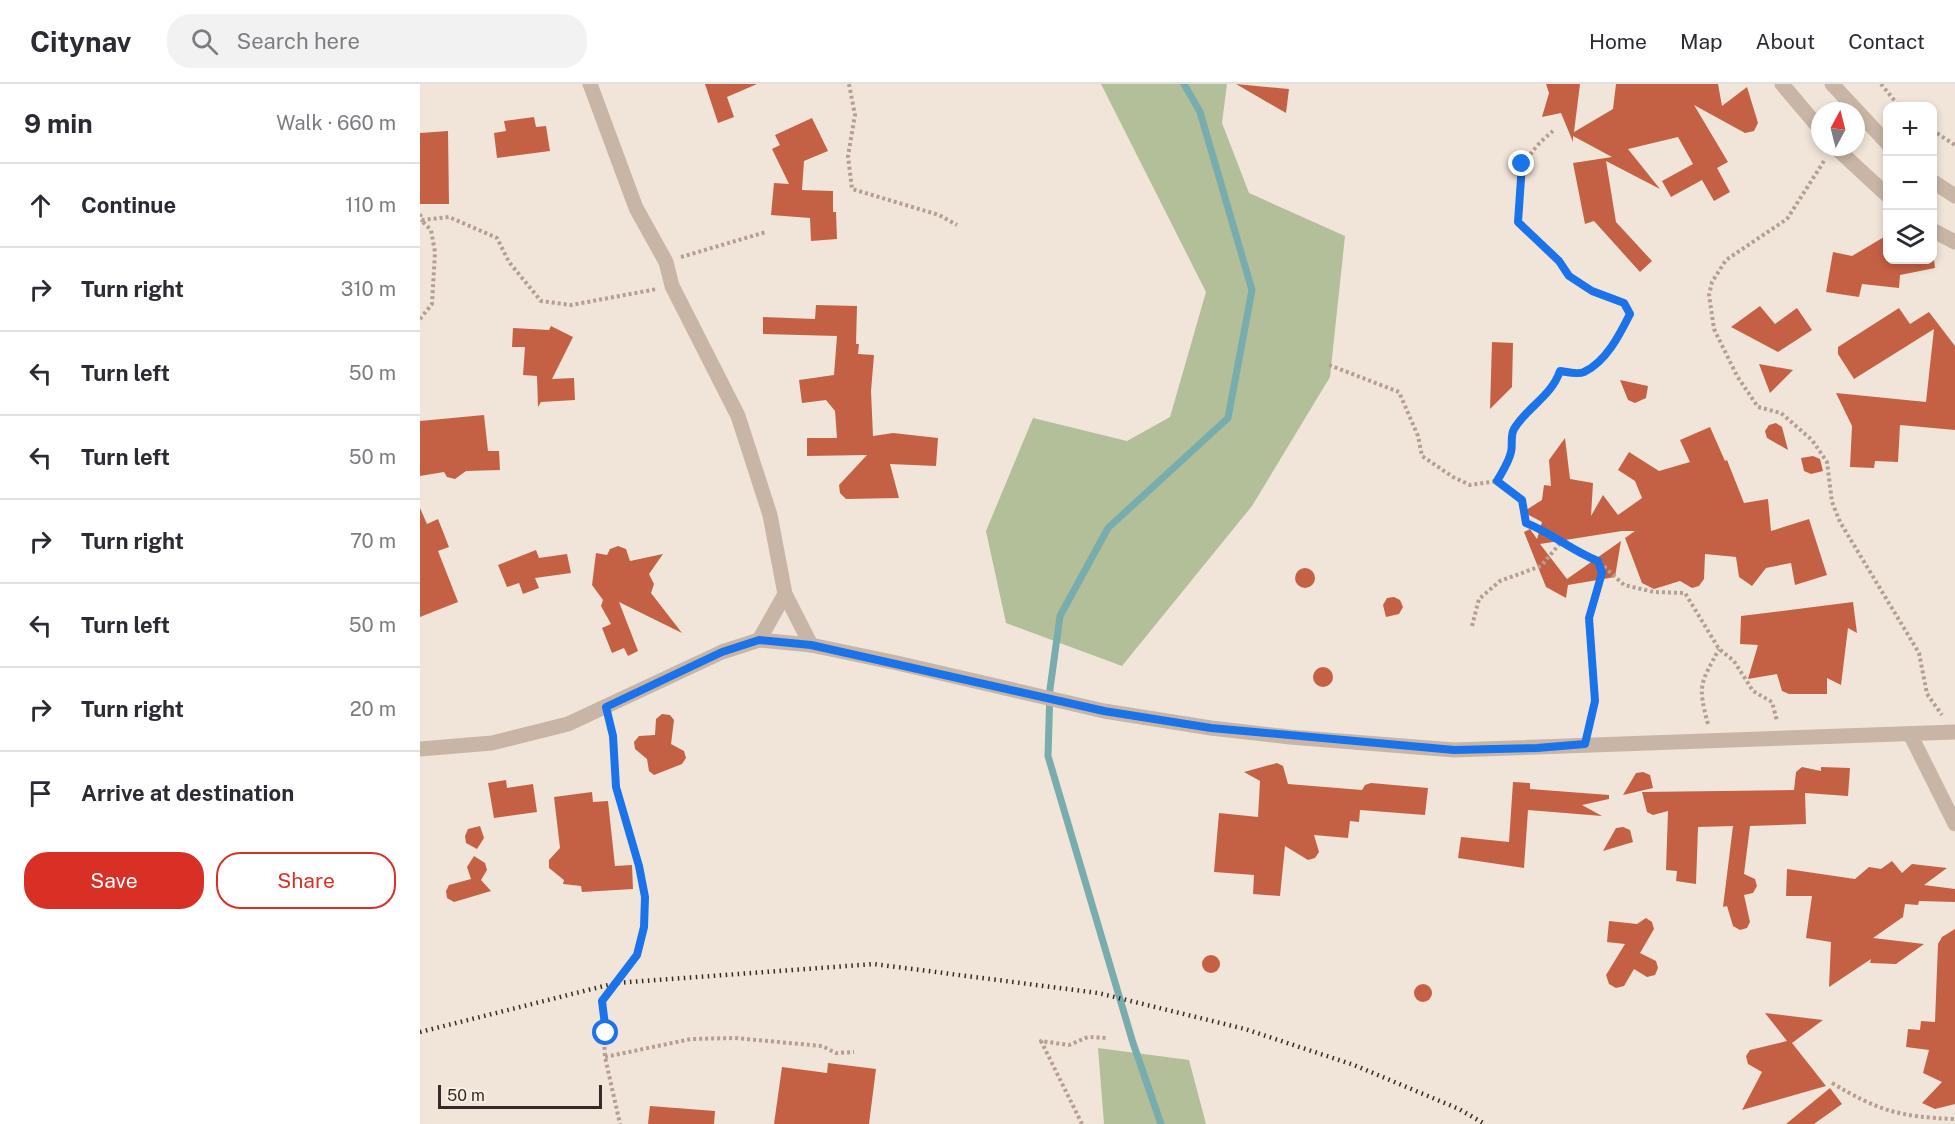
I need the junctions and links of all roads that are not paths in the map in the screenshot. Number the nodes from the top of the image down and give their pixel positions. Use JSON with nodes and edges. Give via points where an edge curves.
{"nodes":[{"id":1,"x":590,"y":84,"type":"edge"},
{"id":2,"x":1782,"y":84,"type":"edge"},
{"id":3,"x":1832,"y":84,"type":"edge"},
{"id":4,"x":1811,"y":118,"type":"edge"},
{"id":5,"x":1883,"y":140,"type":"edge"},
{"id":6,"x":1836,"y":156,"type":"edge"},
{"id":7,"x":1937,"y":185,"type":"edge"},
{"id":8,"x":1883,"y":192,"type":"edge"},
{"id":9,"x":1955,"y":196,"type":"edge"},
{"id":10,"x":1937,"y":233,"type":"edge"},
{"id":11,"x":1955,"y":242,"type":"edge"},
{"id":12,"x":785,"y":594,"type":"junction"},
{"id":13,"x":759,"y":640,"type":"junction"},
{"id":14,"x":811,"y":645,"type":"junction"},
{"id":15,"x":1955,"y":732,"type":"edge"},
{"id":16,"x":1910,"y":734,"type":"junction"},
{"id":17,"x":420,"y":749,"type":"edge"},
{"id":18,"x":1955,"y":824,"type":"edge"}],
"edges":[{"from":1,"to":12,"type":"street","via":[[636,208],[666,262],[672,286],[738,416],[770,515]]},
{"from":2,"to":4,"type":"street"},
{"from":3,"to":5,"type":"street"},
{"from":6,"to":8,"type":"street"},
{"from":7,"to":9,"type":"street"},
{"from":10,"to":11,"type":"street"},
{"from":12,"to":13,"type":"street"},
{"from":12,"to":14,"type":"street"},
{"from":13,"to":14,"type":"street"},
{"from":13,"to":17,"type":"street","via":[[722,652],[568,724],[492,743]]},
{"from":14,"to":16,"type":"street","via":[[1104,711],[1211,728],[1454,750]]},
{"from":15,"to":16,"type":"street"},
{"from":16,"to":18,"type":"street"}]}
